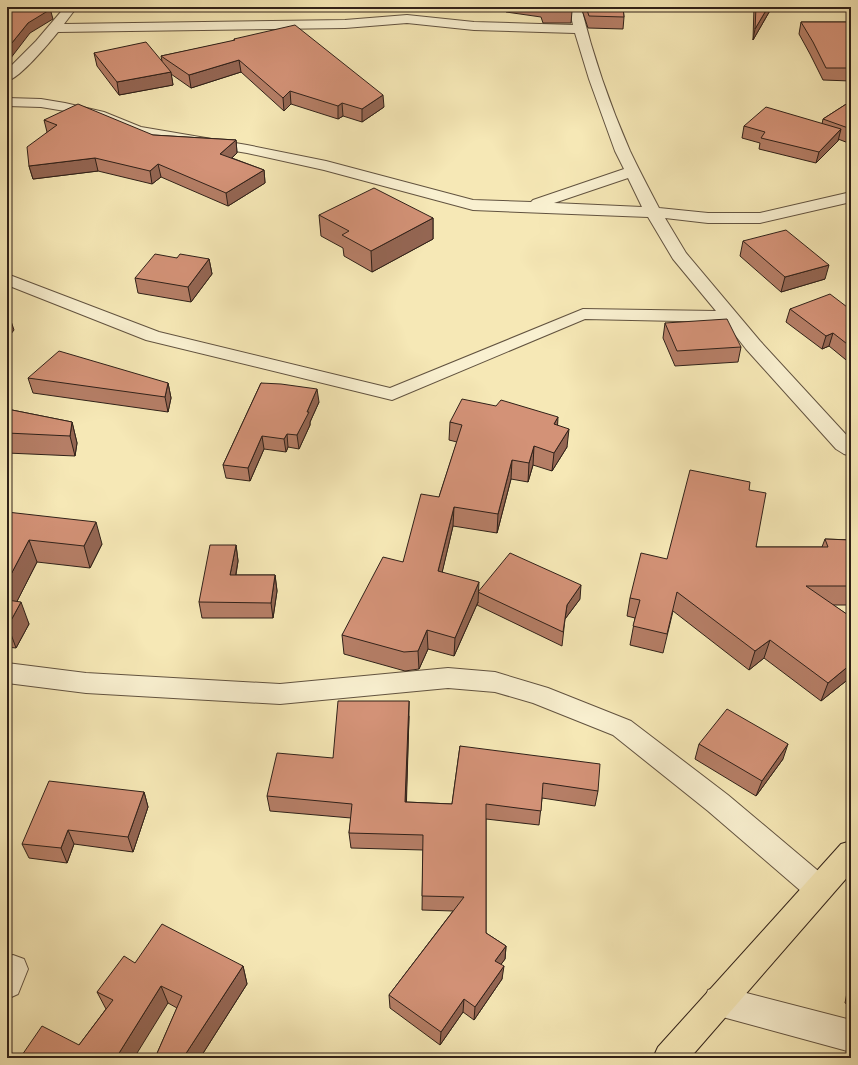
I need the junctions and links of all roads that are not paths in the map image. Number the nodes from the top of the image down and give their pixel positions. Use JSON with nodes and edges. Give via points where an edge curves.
{"nodes":[{"id":1,"x":71,"y":7,"type":"edge"},
{"id":2,"x":575,"y":7,"type":"edge"},
{"id":3,"x":56,"y":28,"type":"junction"},
{"id":4,"x":580,"y":29,"type":"junction"},
{"id":5,"x":7,"y":77,"type":"edge"},
{"id":6,"x":7,"y":102,"type":"edge"},
{"id":7,"x":633,"y":171,"type":"junction"},
{"id":8,"x":851,"y":196,"type":"edge"},
{"id":9,"x":526,"y":207,"type":"junction"},
{"id":10,"x":653,"y":212,"type":"junction"},
{"id":11,"x":7,"y":278,"type":"edge"},
{"id":12,"x":730,"y":317,"type":"junction"},
{"id":13,"x":851,"y":449,"type":"edge"},
{"id":14,"x":7,"y":673,"type":"edge"},
{"id":15,"x":851,"y":853,"type":"edge"},
{"id":16,"x":819,"y":889,"type":"junction"},
{"id":17,"x":719,"y":1001,"type":"junction"},
{"id":18,"x":851,"y":1036,"type":"edge"},
{"id":19,"x":668,"y":1058,"type":"edge"}],
"edges":[{"from":1,"to":3,"type":"street"},
{"from":2,"to":4,"type":"street"},
{"from":3,"to":4,"type":"street","via":[[345,24],[407,19],[474,26]]},
{"from":3,"to":5,"type":"street"},
{"from":4,"to":7,"type":"street","via":[[596,79]]},
{"from":6,"to":9,"type":"street","via":[[65,107],[99,115],[138,131],[326,166],[473,205]]},
{"from":7,"to":9,"type":"street"},
{"from":7,"to":10,"type":"street"},
{"from":8,"to":10,"type":"street","via":[[760,218],[708,218]]},
{"from":9,"to":10,"type":"street"},
{"from":10,"to":12,"type":"street","via":[[679,254]]},
{"from":11,"to":12,"type":"street","via":[[153,336],[392,394],[583,314]]},
{"from":12,"to":13,"type":"street","via":[[805,404],[843,444]]},
{"from":14,"to":16,"type":"street","via":[[86,683],[280,694],[448,678],[496,682],[540,694],[622,728],[718,803]]},
{"from":15,"to":16,"type":"main road"},
{"from":16,"to":17,"type":"main road"},
{"from":17,"to":18,"type":"street"},
{"from":17,"to":19,"type":"main road"}]}
